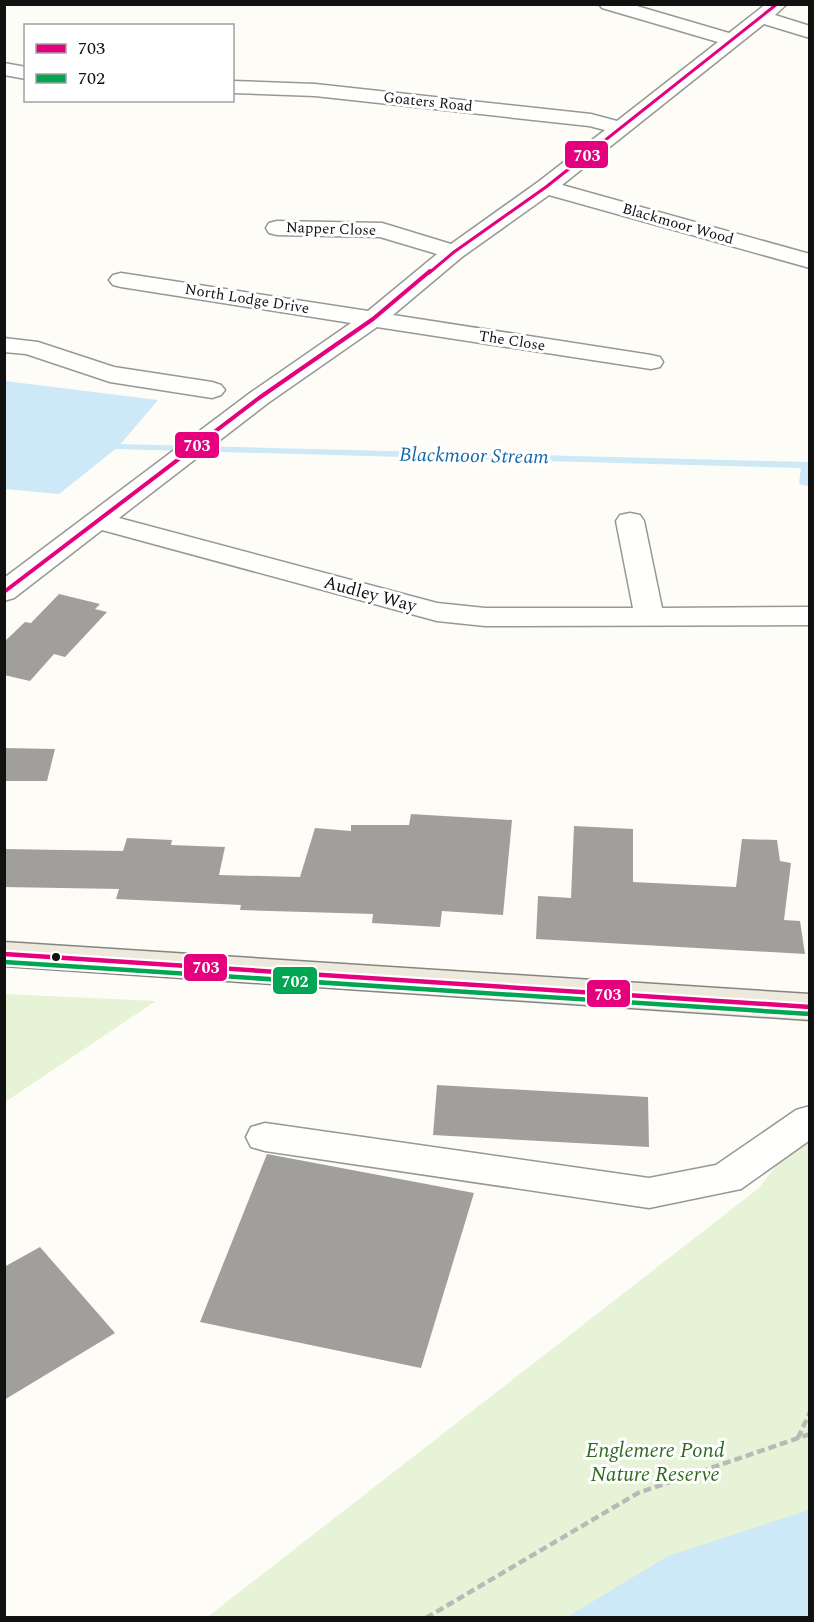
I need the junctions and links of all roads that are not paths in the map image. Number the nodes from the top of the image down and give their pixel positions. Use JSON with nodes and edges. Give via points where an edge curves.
{"nodes":[{"id":1,"x":608,"y":4,"type":"edge"},
{"id":2,"x":770,"y":11,"type":"edge"},
{"id":3,"x":810,"y":32,"type":"edge"},
{"id":4,"x":734,"y":40,"type":"junction"},
{"id":5,"x":4,"y":69,"type":"edge"},
{"id":6,"x":24,"y":73,"type":"edge"},
{"id":7,"x":234,"y":87,"type":"edge"},
{"id":8,"x":622,"y":129,"type":"junction"},
{"id":9,"x":546,"y":187,"type":"junction"},
{"id":10,"x":277,"y":228,"type":"dead end"},
{"id":11,"x":454,"y":252,"type":"junction"},
{"id":12,"x":810,"y":261,"type":"edge"},
{"id":13,"x":121,"y":280,"type":"dead end"},
{"id":14,"x":373,"y":319,"type":"junction"},
{"id":15,"x":4,"y":345,"type":"edge"},
{"id":16,"x":651,"y":362,"type":"dead end"},
{"id":17,"x":212,"y":390,"type":"dead end"},
{"id":18,"x":99,"y":521,"type":"junction"},
{"id":19,"x":630,"y":521,"type":"dead end"},
{"id":20,"x":4,"y":592,"type":"edge"},
{"id":21,"x":810,"y":615,"type":"edge"},
{"id":22,"x":648,"y":616,"type":"junction"},
{"id":23,"x":4,"y":954,"type":"edge"},
{"id":24,"x":810,"y":1007,"type":"edge"},
{"id":25,"x":810,"y":1120,"type":"edge"},
{"id":26,"x":265,"y":1137,"type":"dead end"}],
"edges":[{"from":1,"to":4,"type":"street"},
{"from":2,"to":3,"type":"street"},
{"from":2,"to":4,"type":"street"},
{"from":4,"to":8,"type":"street"},
{"from":5,"to":6,"type":"street"},
{"from":7,"to":8,"type":"street","name":"Goaters Road","via":[[315,90],[591,120]]},
{"from":8,"to":9,"type":"street"},
{"from":9,"to":11,"type":"street"},
{"from":9,"to":12,"type":"street","name":"Blackmoor Wood"},
{"from":10,"to":11,"type":"street","name":"Napper Close","via":[[382,230]]},
{"from":11,"to":14,"type":"street"},
{"from":13,"to":14,"type":"street","name":"North Lodge Drive"},
{"from":14,"to":16,"type":"street","name":"The Close"},
{"from":14,"to":18,"type":"street","via":[[259,398]]},
{"from":15,"to":17,"type":"street","via":[[29,346],[110,374]]},
{"from":18,"to":20,"type":"street"},
{"from":18,"to":22,"type":"street","name":"Audley Way","via":[[437,612],[485,617]]},
{"from":19,"to":22,"type":"street"},
{"from":21,"to":22,"type":"street","name":"Audley Way"},
{"from":23,"to":24,"type":"main road"},
{"from":25,"to":26,"type":"street","via":[[727,1178],[649,1193]]}]}
